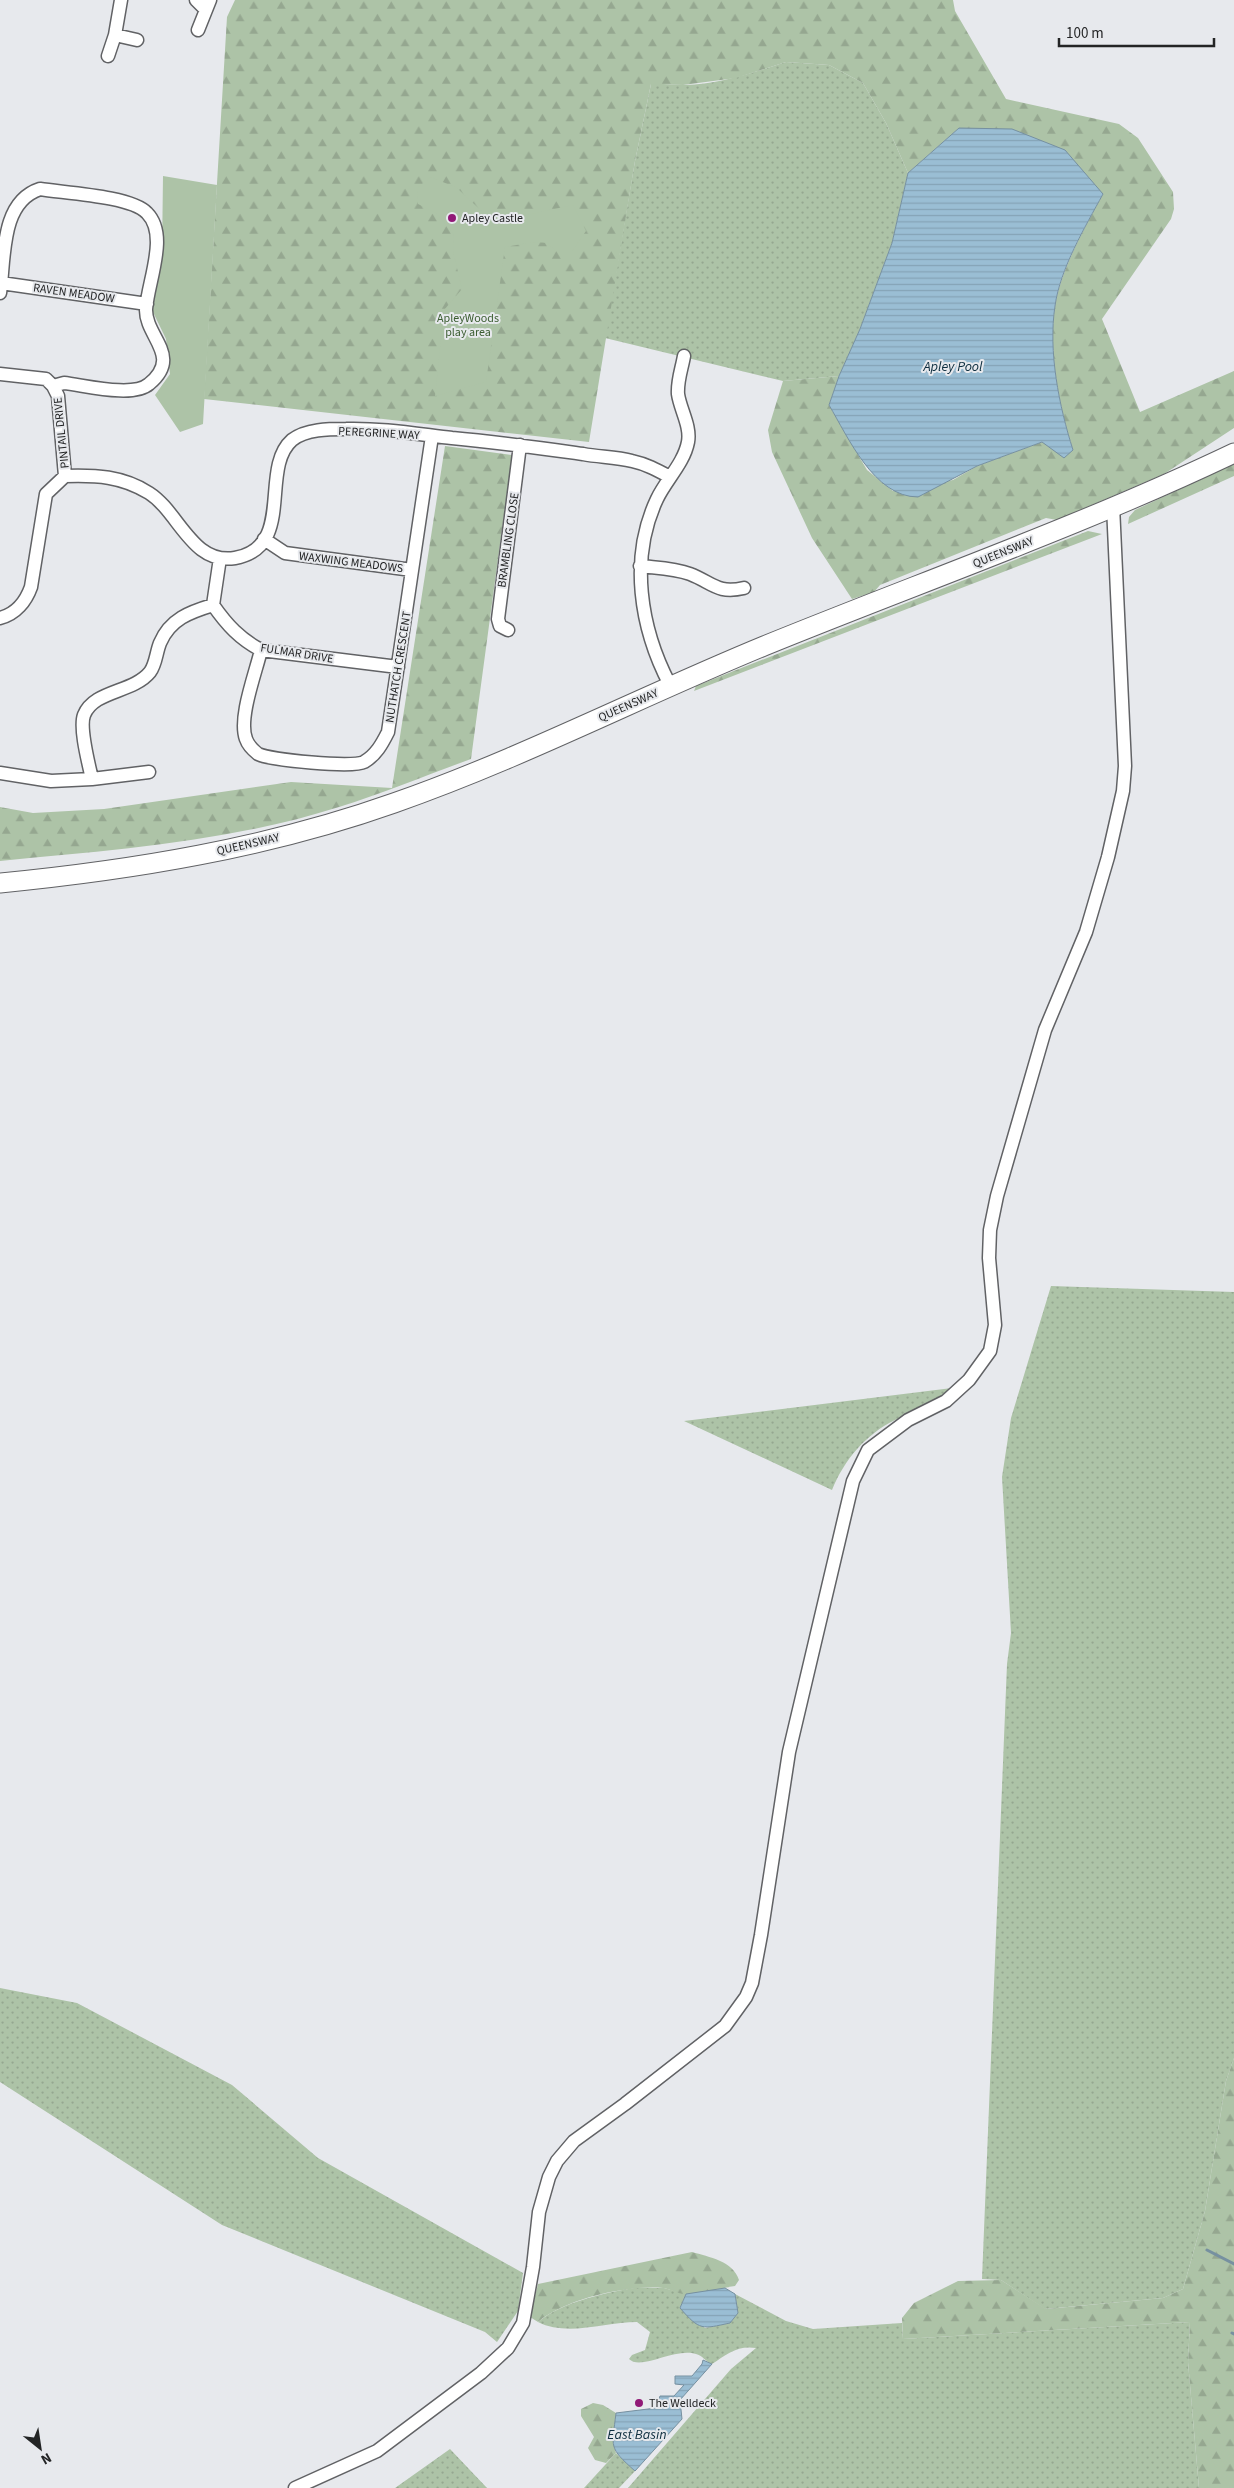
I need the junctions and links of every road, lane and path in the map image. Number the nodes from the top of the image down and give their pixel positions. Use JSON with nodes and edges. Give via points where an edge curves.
{"nodes":[{"id":1,"x":122,"y":0,"type":"edge"},
{"id":2,"x":204,"y":3,"type":"edge"},
{"id":3,"x":198,"y":30,"type":"dead end"},
{"id":4,"x":115,"y":35,"type":"junction"},
{"id":5,"x":137,"y":40,"type":"dead end"},
{"id":6,"x":108,"y":56,"type":"dead end"},
{"id":7,"x":1,"y":288,"type":"edge"},
{"id":8,"x":147,"y":304,"type":"junction"},
{"id":9,"x":684,"y":356,"type":"dead end"},
{"id":10,"x":0,"y":374,"type":"edge"},
{"id":11,"x":53,"y":386,"type":"junction"},
{"id":12,"x":432,"y":436,"type":"junction"},
{"id":13,"x":520,"y":445,"type":"junction"},
{"id":14,"x":1234,"y":453,"type":"edge"},
{"id":15,"x":65,"y":476,"type":"junction"},
{"id":16,"x":670,"y":477,"type":"junction"},
{"id":17,"x":1113,"y":506,"type":"junction"},
{"id":18,"x":264,"y":539,"type":"junction"},
{"id":19,"x":220,"y":558,"type":"junction"},
{"id":20,"x":640,"y":566,"type":"junction"},
{"id":21,"x":412,"y":570,"type":"junction"},
{"id":22,"x":744,"y":588,"type":"dead end"},
{"id":23,"x":213,"y":605,"type":"junction"},
{"id":24,"x":0,"y":618,"type":"edge"},
{"id":25,"x":508,"y":630,"type":"dead end"},
{"id":26,"x":261,"y":650,"type":"junction"},
{"id":27,"x":398,"y":667,"type":"junction"},
{"id":28,"x":670,"y":686,"type":"junction"},
{"id":29,"x":0,"y":772,"type":"edge"},
{"id":30,"x":150,"y":772,"type":"dead end"},
{"id":31,"x":92,"y":779,"type":"junction"},
{"id":32,"x":0,"y":883,"type":"edge"},
{"id":33,"x":295,"y":2488,"type":"edge"}],
"edges":[{"from":1,"to":4,"type":"street"},
{"from":2,"to":3,"type":"street"},
{"from":4,"to":5,"type":"street"},
{"from":4,"to":6,"type":"street"},
{"from":7,"to":8,"type":"street","name":"RAVEN MEADOW"},
{"from":7,"to":8,"type":"street","via":[[7,223],[21,200],[40,189],[126,202],[147,212],[157,233]]},
{"from":8,"to":11,"type":"street","via":[[148,321],[161,346],[163,358],[160,371],[149,385],[133,391],[64,383]]},
{"from":9,"to":16,"type":"street","via":[[678,394],[688,441]]},
{"from":10,"to":11,"type":"street","name":"PINTAIL DRIVE","via":[[46,379]]},
{"from":11,"to":15,"type":"street","name":"PINTAIL DRIVE","via":[[58,396]]},
{"from":12,"to":13,"type":"street","name":"PEREGRINE WAY"},
{"from":12,"to":18,"type":"street","name":"PEREGRINE WAY","via":[[347,429],[301,434],[290,441],[282,455],[274,514]]},
{"from":12,"to":21,"type":"street","name":"NUTHATCH CRESCENT"},
{"from":13,"to":16,"type":"street","name":"PEREGRINE WAY","via":[[630,461],[652,467]]},
{"from":13,"to":25,"type":"street","name":"BRAMBLING CLOSE","via":[[498,619],[500,626]]},
{"from":14,"to":17,"type":"main road","name":"QUEENSWAY"},
{"from":15,"to":19,"type":"street","via":[[101,475],[129,482],[165,507],[197,546]]},
{"from":15,"to":24,"type":"street","via":[[46,494],[27,598],[13,612]]},
{"from":16,"to":20,"type":"street","via":[[650,515]]},
{"from":17,"to":28,"type":"main road","name":"QUEENSWAY"},
{"from":17,"to":33,"type":"street","via":[[1125,766],[1123,791],[1086,932],[1045,1030],[997,1196],[990,1230],[995,1325],[990,1350],[969,1380],[946,1400],[908,1420],[868,1450],[853,1480],[789,1752],[752,1983],[725,2026],[574,2140],[558,2161],[549,2177],[539,2212],[523,2323],[508,2348],[481,2373],[377,2451]]},
{"from":18,"to":19,"type":"street","name":"PEREGRINE WAY","via":[[245,555]]},
{"from":18,"to":21,"type":"street","name":"WAXWING MEADOWS","via":[[285,553]]},
{"from":19,"to":23,"type":"street"},
{"from":20,"to":22,"type":"street","via":[[691,574],[721,590]]},
{"from":20,"to":28,"type":"street","via":[[648,629]]},
{"from":21,"to":27,"type":"street","name":"NUTHATCH CRESCENT"},
{"from":23,"to":26,"type":"street","name":"FULMAR DRIVE","via":[[242,639]]},
{"from":23,"to":31,"type":"street","via":[[178,618],[160,643],[150,672],[130,687],[91,705],[84,715],[82,726]]},
{"from":26,"to":27,"type":"street","name":"FULMAR DRIVE"},
{"from":26,"to":27,"type":"street","name":"NUTHATCH CRESCENT","via":[[244,731],[253,750],[269,757],[349,766],[364,761],[381,745],[388,732]]},
{"from":28,"to":32,"type":"main road","name":"QUEENSWAY","via":[[456,780],[390,805],[299,832],[133,868]]},
{"from":29,"to":31,"type":"street","via":[[50,781]]},
{"from":30,"to":31,"type":"street"}]}
